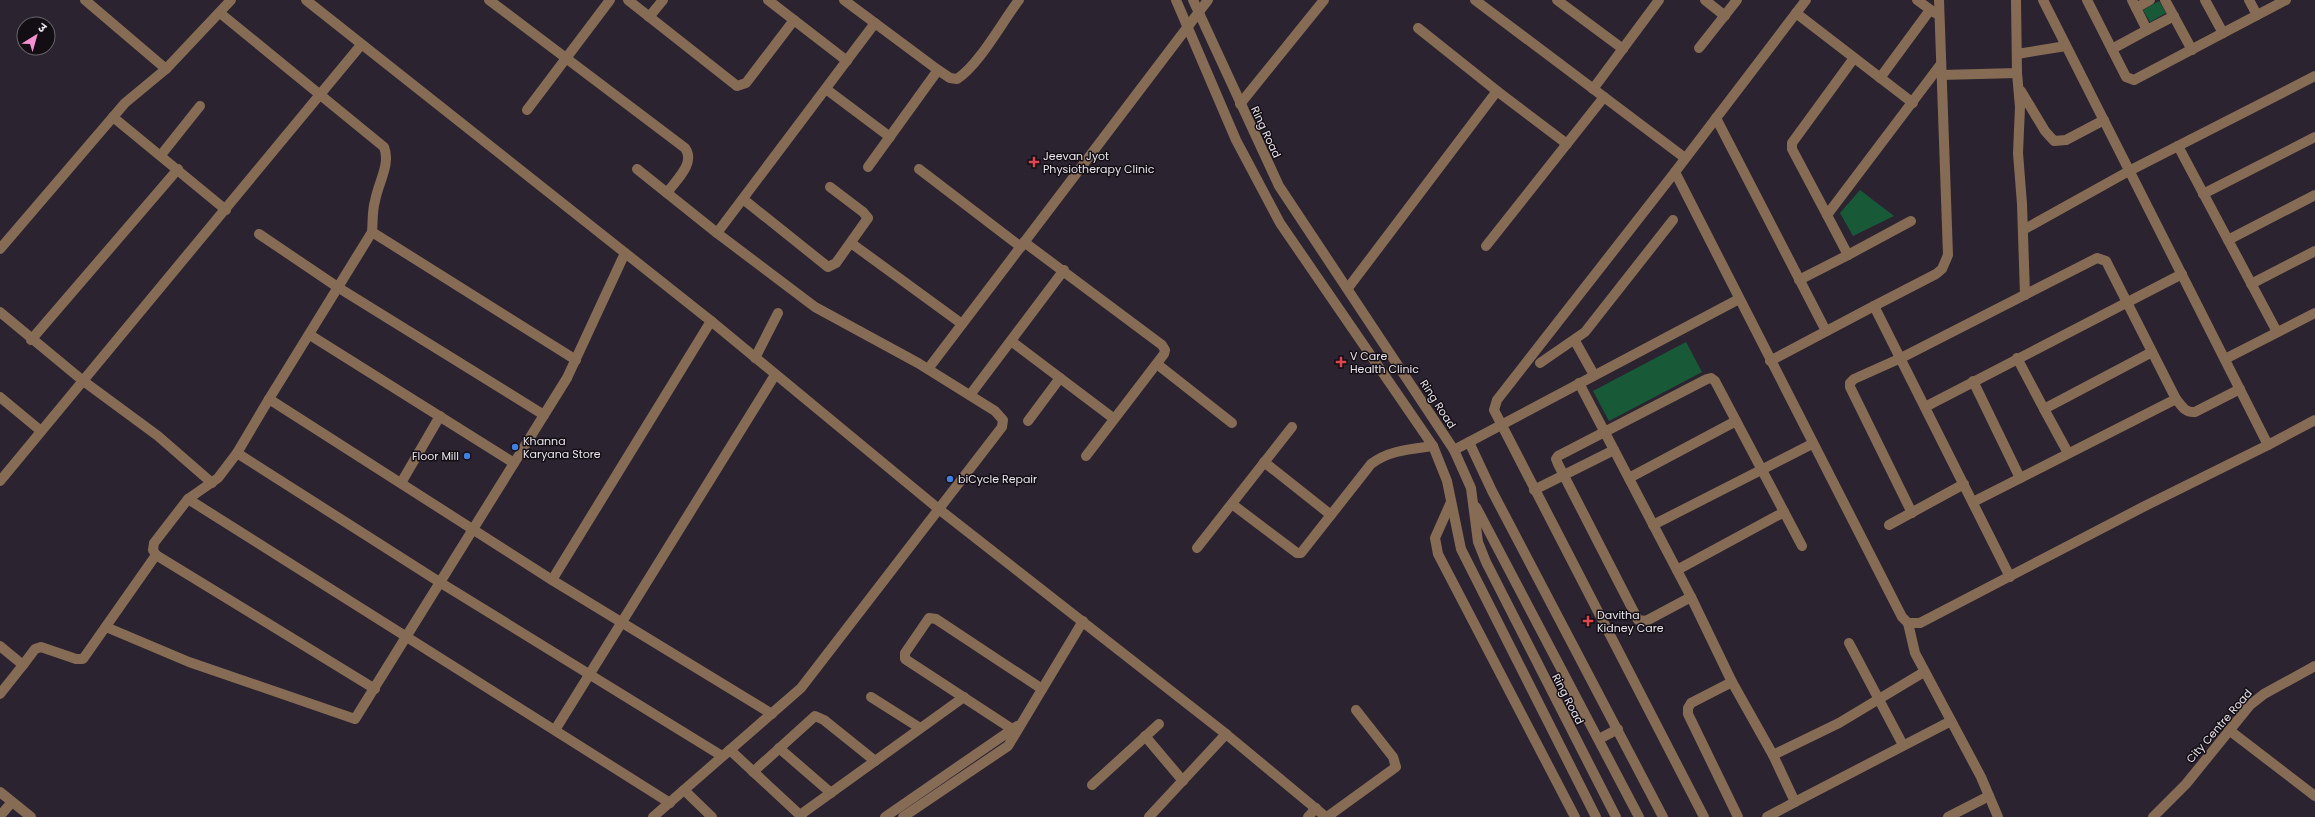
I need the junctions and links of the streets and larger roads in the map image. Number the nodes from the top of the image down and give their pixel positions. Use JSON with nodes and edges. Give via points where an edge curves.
{"nodes":[{"id":1,"x":85,"y":0,"type":"edge"},
{"id":2,"x":231,"y":0,"type":"edge"},
{"id":3,"x":306,"y":0,"type":"edge"},
{"id":4,"x":488,"y":0,"type":"edge"},
{"id":5,"x":610,"y":0,"type":"edge"},
{"id":6,"x":628,"y":0,"type":"edge"},
{"id":7,"x":663,"y":0,"type":"edge"},
{"id":8,"x":768,"y":0,"type":"edge"},
{"id":9,"x":844,"y":0,"type":"edge"},
{"id":10,"x":1019,"y":0,"type":"edge"},
{"id":11,"x":1176,"y":0,"type":"edge"},
{"id":12,"x":1193,"y":0,"type":"edge"},
{"id":13,"x":1208,"y":0,"type":"edge"},
{"id":14,"x":1324,"y":0,"type":"edge"},
{"id":15,"x":1475,"y":0,"type":"edge"},
{"id":16,"x":1557,"y":0,"type":"edge"},
{"id":17,"x":1659,"y":0,"type":"edge"},
{"id":18,"x":1704,"y":0,"type":"edge"},
{"id":19,"x":1737,"y":0,"type":"edge"},
{"id":20,"x":1806,"y":0,"type":"edge"},
{"id":21,"x":1917,"y":0,"type":"edge"},
{"id":22,"x":1939,"y":0,"type":"edge"},
{"id":23,"x":2016,"y":0,"type":"edge"},
{"id":24,"x":2043,"y":0,"type":"edge"},
{"id":25,"x":2087,"y":0,"type":"edge"},
{"id":26,"x":2150,"y":0,"type":"edge"},
{"id":27,"x":2165,"y":0,"type":"edge"},
{"id":28,"x":2205,"y":0,"type":"edge"},
{"id":29,"x":2249,"y":0,"type":"edge"},
{"id":30,"x":2286,"y":0,"type":"edge"},
{"id":31,"x":2134,"y":4,"type":"edge"},
{"id":32,"x":1930,"y":10,"type":"junction"},
{"id":33,"x":1198,"y":12,"type":"junction"},
{"id":34,"x":220,"y":13,"type":"junction"},
{"id":35,"x":1796,"y":13,"type":"junction"},
{"id":36,"x":2257,"y":15,"type":"junction"},
{"id":37,"x":1725,"y":16,"type":"junction"},
{"id":38,"x":1940,"y":16,"type":"junction"},
{"id":39,"x":2174,"y":16,"type":"junction"},
{"id":40,"x":649,"y":17,"type":"junction"},
{"id":41,"x":794,"y":20,"type":"junction"},
{"id":42,"x":875,"y":23,"type":"junction"},
{"id":43,"x":1188,"y":25,"type":"junction"},
{"id":44,"x":1418,"y":28,"type":"dead end"},
{"id":45,"x":2147,"y":30,"type":"junction"},
{"id":46,"x":2223,"y":33,"type":"junction"},
{"id":47,"x":361,"y":45,"type":"junction"},
{"id":48,"x":2066,"y":46,"type":"junction"},
{"id":49,"x":1699,"y":48,"type":"dead end"},
{"id":50,"x":1622,"y":49,"type":"junction"},
{"id":51,"x":2112,"y":49,"type":"junction"},
{"id":52,"x":2192,"y":50,"type":"junction"},
{"id":53,"x":2017,"y":54,"type":"junction"},
{"id":54,"x":567,"y":57,"type":"junction"},
{"id":55,"x":1854,"y":58,"type":"junction"},
{"id":56,"x":847,"y":61,"type":"junction"},
{"id":57,"x":1941,"y":64,"type":"junction"},
{"id":58,"x":166,"y":69,"type":"junction"},
{"id":59,"x":938,"y":70,"type":"junction"},
{"id":60,"x":2017,"y":73,"type":"junction"},
{"id":61,"x":1942,"y":75,"type":"junction"},
{"id":62,"x":2315,"y":76,"type":"edge"},
{"id":63,"x":1880,"y":78,"type":"junction"},
{"id":64,"x":826,"y":89,"type":"junction"},
{"id":65,"x":1593,"y":89,"type":"junction"},
{"id":66,"x":2020,"y":89,"type":"junction"},
{"id":67,"x":1497,"y":92,"type":"junction"},
{"id":68,"x":320,"y":96,"type":"junction"},
{"id":69,"x":1604,"y":97,"type":"junction"},
{"id":70,"x":1912,"y":103,"type":"junction"},
{"id":71,"x":1240,"y":104,"type":"junction"},
{"id":72,"x":200,"y":106,"type":"dead end"},
{"id":73,"x":526,"y":110,"type":"dead end"},
{"id":74,"x":114,"y":117,"type":"junction"},
{"id":75,"x":1716,"y":118,"type":"junction"},
{"id":76,"x":2104,"y":120,"type":"junction"},
{"id":77,"x":890,"y":137,"type":"junction"},
{"id":78,"x":2315,"y":137,"type":"edge"},
{"id":79,"x":1567,"y":144,"type":"junction"},
{"id":80,"x":2178,"y":146,"type":"junction"},
{"id":81,"x":161,"y":155,"type":"junction"},
{"id":82,"x":1685,"y":158,"type":"junction"},
{"id":83,"x":868,"y":167,"type":"dead end"},
{"id":84,"x":178,"y":169,"type":"junction"},
{"id":85,"x":637,"y":169,"type":"dead end"},
{"id":86,"x":918,"y":169,"type":"dead end"},
{"id":87,"x":2129,"y":171,"type":"junction"},
{"id":88,"x":1675,"y":172,"type":"junction"},
{"id":89,"x":830,"y":187,"type":"dead end"},
{"id":90,"x":667,"y":193,"type":"junction"},
{"id":91,"x":2203,"y":194,"type":"junction"},
{"id":92,"x":2315,"y":195,"type":"edge"},
{"id":93,"x":743,"y":199,"type":"junction"},
{"id":94,"x":226,"y":210,"type":"junction"},
{"id":95,"x":1827,"y":215,"type":"junction"},
{"id":96,"x":1673,"y":220,"type":"dead end"},
{"id":97,"x":1911,"y":221,"type":"dead end"},
{"id":98,"x":2023,"y":230,"type":"junction"},
{"id":99,"x":372,"y":232,"type":"junction"},
{"id":100,"x":717,"y":233,"type":"junction"},
{"id":101,"x":259,"y":234,"type":"dead end"},
{"id":102,"x":2228,"y":240,"type":"junction"},
{"id":103,"x":851,"y":243,"type":"junction"},
{"id":104,"x":1023,"y":245,"type":"junction"},
{"id":105,"x":1486,"y":246,"type":"dead end"},
{"id":106,"x":0,"y":249,"type":"edge"},
{"id":107,"x":2315,"y":252,"type":"edge"},
{"id":108,"x":625,"y":253,"type":"junction"},
{"id":109,"x":1848,"y":255,"type":"junction"},
{"id":110,"x":1064,"y":270,"type":"junction"},
{"id":111,"x":2182,"y":274,"type":"junction"},
{"id":112,"x":1799,"y":280,"type":"junction"},
{"id":113,"x":2251,"y":284,"type":"junction"},
{"id":114,"x":339,"y":288,"type":"junction"},
{"id":115,"x":1348,"y":288,"type":"junction"},
{"id":116,"x":2025,"y":295,"type":"junction"},
{"id":117,"x":1739,"y":299,"type":"junction"},
{"id":118,"x":2126,"y":302,"type":"junction"},
{"id":119,"x":1874,"y":306,"type":"junction"},
{"id":120,"x":0,"y":312,"type":"edge"},
{"id":121,"x":2315,"y":312,"type":"edge"},
{"id":122,"x":778,"y":313,"type":"dead end"},
{"id":123,"x":711,"y":321,"type":"junction"},
{"id":124,"x":962,"y":324,"type":"junction"},
{"id":125,"x":1826,"y":331,"type":"junction"},
{"id":126,"x":2277,"y":332,"type":"junction"},
{"id":127,"x":310,"y":335,"type":"junction"},
{"id":128,"x":31,"y":340,"type":"junction"},
{"id":129,"x":1011,"y":341,"type":"junction"},
{"id":130,"x":1575,"y":341,"type":"junction"},
{"id":131,"x":2152,"y":352,"type":"junction"},
{"id":132,"x":755,"y":358,"type":"junction"},
{"id":133,"x":1901,"y":358,"type":"junction"},
{"id":134,"x":2017,"y":358,"type":"junction"},
{"id":135,"x":2225,"y":359,"type":"junction"},
{"id":136,"x":576,"y":360,"type":"junction"},
{"id":137,"x":1770,"y":361,"type":"junction"},
{"id":138,"x":1540,"y":363,"type":"dead end"},
{"id":139,"x":1157,"y":364,"type":"junction"},
{"id":140,"x":928,"y":370,"type":"junction"},
{"id":141,"x":775,"y":375,"type":"junction"},
{"id":142,"x":1594,"y":375,"type":"junction"},
{"id":143,"x":1060,"y":378,"type":"junction"},
{"id":144,"x":82,"y":380,"type":"junction"},
{"id":145,"x":1973,"y":381,"type":"junction"},
{"id":146,"x":1579,"y":383,"type":"junction"},
{"id":147,"x":2240,"y":389,"type":"junction"},
{"id":148,"x":970,"y":395,"type":"junction"},
{"id":149,"x":0,"y":397,"type":"edge"},
{"id":150,"x":269,"y":399,"type":"junction"},
{"id":151,"x":2176,"y":399,"type":"junction"},
{"id":152,"x":1925,"y":407,"type":"junction"},
{"id":153,"x":2044,"y":409,"type":"junction"},
{"id":154,"x":544,"y":415,"type":"junction"},
{"id":155,"x":440,"y":416,"type":"junction"},
{"id":156,"x":1114,"y":418,"type":"junction"},
{"id":157,"x":2315,"y":420,"type":"edge"},
{"id":158,"x":1028,"y":421,"type":"dead end"},
{"id":159,"x":1736,"y":421,"type":"junction"},
{"id":160,"x":1232,"y":423,"type":"dead end"},
{"id":161,"x":1500,"y":425,"type":"junction"},
{"id":162,"x":1292,"y":427,"type":"dead end"},
{"id":163,"x":41,"y":431,"type":"junction"},
{"id":164,"x":1604,"y":432,"type":"junction"},
{"id":165,"x":1469,"y":442,"type":"junction"},
{"id":166,"x":1812,"y":444,"type":"junction"},
{"id":167,"x":2268,"y":445,"type":"junction"},
{"id":168,"x":1433,"y":446,"type":"junction"},
{"id":169,"x":1454,"y":450,"type":"junction"},
{"id":170,"x":1614,"y":450,"type":"junction"},
{"id":171,"x":237,"y":453,"type":"junction"},
{"id":172,"x":2068,"y":454,"type":"junction"},
{"id":173,"x":1086,"y":456,"type":"dead end"},
{"id":174,"x":1264,"y":462,"type":"junction"},
{"id":175,"x":514,"y":463,"type":"junction"},
{"id":176,"x":1761,"y":469,"type":"junction"},
{"id":177,"x":1563,"y":475,"type":"junction"},
{"id":178,"x":1629,"y":478,"type":"junction"},
{"id":179,"x":2020,"y":478,"type":"junction"},
{"id":180,"x":0,"y":481,"type":"edge"},
{"id":181,"x":212,"y":483,"type":"junction"},
{"id":182,"x":401,"y":483,"type":"junction"},
{"id":183,"x":1964,"y":484,"type":"junction"},
{"id":184,"x":1534,"y":490,"type":"junction"},
{"id":185,"x":188,"y":499,"type":"junction"},
{"id":186,"x":1451,"y":502,"type":"junction"},
{"id":187,"x":1974,"y":502,"type":"junction"},
{"id":188,"x":1232,"y":504,"type":"junction"},
{"id":189,"x":1474,"y":504,"type":"junction"},
{"id":190,"x":940,"y":510,"type":"junction"},
{"id":191,"x":1784,"y":512,"type":"junction"},
{"id":192,"x":1912,"y":513,"type":"junction"},
{"id":193,"x":1331,"y":515,"type":"junction"},
{"id":194,"x":1653,"y":525,"type":"junction"},
{"id":195,"x":1890,"y":525,"type":"dead end"},
{"id":196,"x":473,"y":529,"type":"junction"},
{"id":197,"x":1802,"y":546,"type":"dead end"},
{"id":198,"x":1197,"y":548,"type":"dead end"},
{"id":199,"x":156,"y":555,"type":"junction"},
{"id":200,"x":1677,"y":570,"type":"junction"},
{"id":201,"x":2010,"y":578,"type":"junction"},
{"id":202,"x":552,"y":580,"type":"junction"},
{"id":203,"x":441,"y":583,"type":"junction"},
{"id":204,"x":1691,"y":597,"type":"junction"},
{"id":205,"x":1083,"y":621,"type":"junction"},
{"id":206,"x":620,"y":622,"type":"junction"},
{"id":207,"x":1908,"y":623,"type":"junction"},
{"id":208,"x":106,"y":628,"type":"junction"},
{"id":209,"x":406,"y":639,"type":"junction"},
{"id":210,"x":1849,"y":643,"type":"dead end"},
{"id":211,"x":0,"y":646,"type":"edge"},
{"id":212,"x":23,"y":665,"type":"junction"},
{"id":213,"x":2315,"y":666,"type":"edge"},
{"id":214,"x":1924,"y":672,"type":"junction"},
{"id":215,"x":588,"y":674,"type":"junction"},
{"id":216,"x":1732,"y":682,"type":"junction"},
{"id":217,"x":375,"y":689,"type":"junction"},
{"id":218,"x":1042,"y":689,"type":"junction"},
{"id":219,"x":0,"y":694,"type":"edge"},
{"id":220,"x":872,"y":697,"type":"dead end"},
{"id":221,"x":964,"y":697,"type":"junction"},
{"id":222,"x":1880,"y":700,"type":"junction"},
{"id":223,"x":1356,"y":710,"type":"dead end"},
{"id":224,"x":772,"y":714,"type":"junction"},
{"id":225,"x":1951,"y":721,"type":"junction"},
{"id":226,"x":1022,"y":722,"type":"junction"},
{"id":227,"x":1159,"y":724,"type":"dead end"},
{"id":228,"x":920,"y":728,"type":"junction"},
{"id":229,"x":1012,"y":729,"type":"junction"},
{"id":230,"x":1618,"y":729,"type":"junction"},
{"id":231,"x":555,"y":730,"type":"junction"},
{"id":232,"x":2229,"y":730,"type":"junction"},
{"id":233,"x":1226,"y":734,"type":"junction"},
{"id":234,"x":1145,"y":736,"type":"junction"},
{"id":235,"x":1599,"y":739,"type":"junction"},
{"id":236,"x":1903,"y":745,"type":"junction"},
{"id":237,"x":779,"y":748,"type":"junction"},
{"id":238,"x":726,"y":753,"type":"junction"},
{"id":239,"x":1772,"y":754,"type":"junction"},
{"id":240,"x":875,"y":761,"type":"junction"},
{"id":241,"x":958,"y":765,"type":"junction"},
{"id":242,"x":753,"y":772,"type":"junction"},
{"id":243,"x":966,"y":776,"type":"junction"},
{"id":244,"x":1183,"y":781,"type":"junction"},
{"id":245,"x":1092,"y":785,"type":"dead end"},
{"id":246,"x":684,"y":790,"type":"junction"},
{"id":247,"x":0,"y":792,"type":"edge"},
{"id":248,"x":831,"y":793,"type":"junction"},
{"id":249,"x":1989,"y":796,"type":"junction"},
{"id":250,"x":2315,"y":796,"type":"edge"},
{"id":251,"x":12,"y":802,"type":"junction"},
{"id":252,"x":1795,"y":802,"type":"junction"},
{"id":253,"x":670,"y":803,"type":"junction"},
{"id":254,"x":1316,"y":808,"type":"junction"},
{"id":255,"x":900,"y":815,"type":"edge"},
{"id":256,"x":0,"y":816,"type":"edge"},
{"id":257,"x":27,"y":816,"type":"edge"},
{"id":258,"x":801,"y":816,"type":"edge"},
{"id":259,"x":653,"y":817,"type":"edge"},
{"id":260,"x":712,"y":817,"type":"edge"},
{"id":261,"x":885,"y":817,"type":"edge"},
{"id":262,"x":1149,"y":817,"type":"edge"},
{"id":263,"x":1308,"y":817,"type":"edge"},
{"id":264,"x":1327,"y":817,"type":"edge"},
{"id":265,"x":1575,"y":817,"type":"edge"},
{"id":266,"x":1596,"y":817,"type":"edge"},
{"id":267,"x":1616,"y":817,"type":"edge"},
{"id":268,"x":1639,"y":817,"type":"edge"},
{"id":269,"x":1663,"y":817,"type":"edge"},
{"id":270,"x":1704,"y":817,"type":"edge"},
{"id":271,"x":1738,"y":817,"type":"edge"},
{"id":272,"x":1767,"y":817,"type":"edge"},
{"id":273,"x":1948,"y":817,"type":"edge"},
{"id":274,"x":1998,"y":817,"type":"edge"},
{"id":275,"x":2153,"y":817,"type":"edge"}],
"edges":[{"from":1,"to":58,"type":"street"},
{"from":2,"to":34,"type":"street"},
{"from":3,"to":47,"type":"street"},
{"from":4,"to":54,"type":"street"},
{"from":5,"to":54,"type":"street"},
{"from":6,"to":40,"type":"street"},
{"from":7,"to":40,"type":"street"},
{"from":8,"to":41,"type":"street"},
{"from":9,"to":42,"type":"street"},
{"from":10,"to":59,"type":"street","via":[[963,76],[957,79],[950,78]]},
{"from":11,"to":43,"type":"street"},
{"from":12,"to":33,"type":"street","name":"Ring Road"},
{"from":13,"to":33,"type":"street"},
{"from":14,"to":71,"type":"street"},
{"from":15,"to":65,"type":"street"},
{"from":16,"to":50,"type":"street"},
{"from":17,"to":50,"type":"street"},
{"from":18,"to":37,"type":"street"},
{"from":19,"to":37,"type":"street"},
{"from":20,"to":35,"type":"street"},
{"from":21,"to":32,"type":"street"},
{"from":22,"to":38,"type":"street"},
{"from":23,"to":53,"type":"street"},
{"from":24,"to":48,"type":"street"},
{"from":25,"to":51,"type":"street"},
{"from":26,"to":31,"type":"street"},
{"from":27,"to":39,"type":"street"},
{"from":28,"to":46,"type":"street"},
{"from":29,"to":36,"type":"street"},
{"from":30,"to":36,"type":"street"},
{"from":31,"to":45,"type":"street"},
{"from":32,"to":38,"type":"street"},
{"from":32,"to":63,"type":"street"},
{"from":33,"to":43,"type":"street"},
{"from":33,"to":71,"type":"street","name":"Ring Road"},
{"from":34,"to":58,"type":"street"},
{"from":34,"to":68,"type":"street"},
{"from":35,"to":55,"type":"street"},
{"from":35,"to":75,"type":"street"},
{"from":36,"to":46,"type":"street"},
{"from":37,"to":49,"type":"street"},
{"from":38,"to":57,"type":"street"},
{"from":39,"to":45,"type":"street"},
{"from":39,"to":52,"type":"street"},
{"from":40,"to":41,"type":"street","via":[[737,86],[746,83]]},
{"from":41,"to":56,"type":"street"},
{"from":42,"to":56,"type":"street"},
{"from":42,"to":59,"type":"street"},
{"from":43,"to":104,"type":"street"},
{"from":43,"to":168,"type":"street","via":[[1236,140],[1280,223]]},
{"from":44,"to":67,"type":"street"},
{"from":45,"to":51,"type":"street"},
{"from":46,"to":52,"type":"street"},
{"from":47,"to":68,"type":"street"},
{"from":47,"to":108,"type":"street"},
{"from":48,"to":53,"type":"street"},
{"from":48,"to":76,"type":"street"},
{"from":50,"to":65,"type":"street"},
{"from":51,"to":52,"type":"street","via":[[2126,77],[2134,80]]},
{"from":53,"to":60,"type":"street"},
{"from":54,"to":73,"type":"street"},
{"from":54,"to":90,"type":"street","via":[[685,148],[689,154],[689,162]]},
{"from":55,"to":63,"type":"street"},
{"from":55,"to":95,"type":"street","via":[[1792,143],[1792,149]]},
{"from":56,"to":64,"type":"street"},
{"from":57,"to":61,"type":"street"},
{"from":57,"to":70,"type":"street"},
{"from":58,"to":74,"type":"street","via":[[125,103]]},
{"from":59,"to":77,"type":"street"},
{"from":60,"to":61,"type":"street"},
{"from":60,"to":66,"type":"street"},
{"from":61,"to":119,"type":"street","via":[[1948,255],[1946,263],[1936,274]]},
{"from":62,"to":80,"type":"street"},
{"from":63,"to":70,"type":"street"},
{"from":64,"to":77,"type":"street"},
{"from":64,"to":93,"type":"street"},
{"from":65,"to":69,"type":"street"},
{"from":66,"to":76,"type":"street","via":[[2045,131],[2054,140],[2066,140]]},
{"from":66,"to":98,"type":"street","via":[[2018,153]]},
{"from":67,"to":79,"type":"street"},
{"from":67,"to":115,"type":"street"},
{"from":68,"to":94,"type":"street"},
{"from":68,"to":99,"type":"street","via":[[378,140],[387,154],[374,202]]},
{"from":69,"to":79,"type":"street"},
{"from":69,"to":82,"type":"street"},
{"from":70,"to":95,"type":"street"},
{"from":71,"to":115,"type":"street","name":"Ring Road","via":[[1278,186]]},
{"from":72,"to":81,"type":"street"},
{"from":74,"to":81,"type":"street"},
{"from":74,"to":106,"type":"street"},
{"from":75,"to":82,"type":"street"},
{"from":75,"to":112,"type":"street"},
{"from":76,"to":87,"type":"street"},
{"from":77,"to":83,"type":"street"},
{"from":78,"to":91,"type":"street"},
{"from":79,"to":105,"type":"street"},
{"from":80,"to":87,"type":"street"},
{"from":80,"to":91,"type":"street"},
{"from":81,"to":84,"type":"street"},
{"from":82,"to":88,"type":"street"},
{"from":84,"to":94,"type":"street"},
{"from":84,"to":128,"type":"street"},
{"from":85,"to":90,"type":"street"},
{"from":86,"to":104,"type":"street"},
{"from":87,"to":98,"type":"street"},
{"from":87,"to":111,"type":"street"},
{"from":88,"to":117,"type":"street"},
{"from":88,"to":161,"type":"street","via":[[1497,400],[1494,410]]},
{"from":89,"to":103,"type":"street","via":[[868,218]]},
{"from":90,"to":100,"type":"street"},
{"from":91,"to":102,"type":"street"},
{"from":92,"to":102,"type":"street"},
{"from":93,"to":100,"type":"street"},
{"from":93,"to":103,"type":"street","via":[[828,267],[836,263]]},
{"from":94,"to":144,"type":"street"},
{"from":95,"to":109,"type":"street"},
{"from":96,"to":130,"type":"street","via":[[1593,323]]},
{"from":97,"to":109,"type":"street"},
{"from":98,"to":116,"type":"street"},
{"from":99,"to":114,"type":"street"},
{"from":99,"to":136,"type":"street"},
{"from":100,"to":140,"type":"street","via":[[815,307]]},
{"from":101,"to":114,"type":"street"},
{"from":102,"to":113,"type":"street"},
{"from":103,"to":124,"type":"street"},
{"from":104,"to":110,"type":"street"},
{"from":104,"to":124,"type":"street"},
{"from":107,"to":113,"type":"street"},
{"from":108,"to":123,"type":"street"},
{"from":108,"to":136,"type":"street"},
{"from":109,"to":112,"type":"street"},
{"from":110,"to":129,"type":"street"},
{"from":110,"to":139,"type":"street","via":[[1162,345],[1164,354]]},
{"from":111,"to":118,"type":"street"},
{"from":111,"to":135,"type":"street"},
{"from":112,"to":125,"type":"street"},
{"from":113,"to":126,"type":"street"},
{"from":114,"to":127,"type":"street"},
{"from":114,"to":154,"type":"street"},
{"from":115,"to":169,"type":"street","name":"Ring Road"},
{"from":116,"to":118,"type":"street","via":[[2101,258],[2106,261]]},
{"from":116,"to":133,"type":"street"},
{"from":117,"to":137,"type":"street"},
{"from":117,"to":142,"type":"street"},
{"from":118,"to":131,"type":"street"},
{"from":118,"to":134,"type":"street"},
{"from":119,"to":125,"type":"street"},
{"from":119,"to":133,"type":"street"},
{"from":120,"to":128,"type":"street"},
{"from":121,"to":126,"type":"street"},
{"from":122,"to":132,"type":"street"},
{"from":123,"to":132,"type":"street"},
{"from":123,"to":202,"type":"street"},
{"from":124,"to":140,"type":"street"},
{"from":125,"to":137,"type":"street"},
{"from":126,"to":135,"type":"street"},
{"from":127,"to":150,"type":"street"},
{"from":127,"to":155,"type":"street"},
{"from":128,"to":144,"type":"street"},
{"from":129,"to":143,"type":"street"},
{"from":129,"to":148,"type":"street"},
{"from":130,"to":138,"type":"street"},
{"from":130,"to":142,"type":"street"},
{"from":131,"to":151,"type":"street"},
{"from":131,"to":153,"type":"street"},
{"from":132,"to":141,"type":"street"},
{"from":133,"to":152,"type":"street"},
{"from":133,"to":192,"type":"street","via":[[1854,379],[1850,382],[1850,387]]},
{"from":134,"to":145,"type":"street"},
{"from":134,"to":153,"type":"street"},
{"from":135,"to":147,"type":"street"},
{"from":136,"to":154,"type":"street"},
{"from":137,"to":166,"type":"street"},
{"from":139,"to":156,"type":"street"},
{"from":139,"to":160,"type":"street"},
{"from":140,"to":148,"type":"street"},
{"from":141,"to":190,"type":"street"},
{"from":141,"to":206,"type":"street"},
{"from":142,"to":146,"type":"street"},
{"from":143,"to":156,"type":"street"},
{"from":143,"to":158,"type":"street"},
{"from":144,"to":163,"type":"street"},
{"from":144,"to":181,"type":"street","via":[[158,436]]},
{"from":145,"to":152,"type":"street"},
{"from":145,"to":179,"type":"street"},
{"from":146,"to":161,"type":"street"},
{"from":146,"to":164,"type":"street"},
{"from":147,"to":151,"type":"street","via":[[2189,413]]},
{"from":147,"to":167,"type":"street"},
{"from":148,"to":190,"type":"street","via":[[1001,415],[1002,427]]},
{"from":149,"to":163,"type":"street"},
{"from":150,"to":171,"type":"street"},
{"from":150,"to":182,"type":"street"},
{"from":151,"to":172,"type":"street"},
{"from":152,"to":183,"type":"street"},
{"from":153,"to":172,"type":"street"},
{"from":154,"to":175,"type":"street"},
{"from":155,"to":175,"type":"street"},
{"from":155,"to":182,"type":"street"},
{"from":156,"to":173,"type":"street"},
{"from":157,"to":167,"type":"street"},
{"from":159,"to":164,"type":"street","via":[[1711,378]]},
{"from":159,"to":176,"type":"street"},
{"from":159,"to":178,"type":"street"},
{"from":161,"to":165,"type":"street"},
{"from":161,"to":184,"type":"street"},
{"from":162,"to":174,"type":"street"},
{"from":163,"to":180,"type":"street"},
{"from":164,"to":170,"type":"street"},
{"from":164,"to":177,"type":"street","via":[[1558,456],[1556,460]]},
{"from":165,"to":169,"type":"street"},
{"from":165,"to":230,"type":"street","via":[[1492,491]]},
{"from":166,"to":176,"type":"street"},
{"from":166,"to":207,"type":"street","via":[[1902,618]]},
{"from":167,"to":201,"type":"street","via":[[2141,508]]},
{"from":168,"to":186,"type":"street","via":[[1447,481]]},
{"from":168,"to":193,"type":"street","via":[[1380,456],[1362,474]]},
{"from":169,"to":189,"type":"street","name":"Ring Road","via":[[1471,488]]},
{"from":170,"to":177,"type":"street"},
{"from":170,"to":178,"type":"street"},
{"from":171,"to":181,"type":"street"},
{"from":171,"to":203,"type":"street"},
{"from":172,"to":179,"type":"street"},
{"from":174,"to":188,"type":"street"},
{"from":174,"to":193,"type":"street"},
{"from":175,"to":196,"type":"street"},
{"from":176,"to":191,"type":"street"},
{"from":176,"to":194,"type":"street"},
{"from":177,"to":184,"type":"street"},
{"from":177,"to":204,"type":"street","via":[[1638,620],[1646,622]]},
{"from":178,"to":194,"type":"street"},
{"from":179,"to":187,"type":"street"},
{"from":181,"to":185,"type":"street"},
{"from":182,"to":196,"type":"street"},
{"from":183,"to":187,"type":"street"},
{"from":183,"to":192,"type":"street"},
{"from":184,"to":270,"type":"street"},
{"from":185,"to":199,"type":"street","via":[[154,543],[153,550]]},
{"from":185,"to":209,"type":"street"},
{"from":186,"to":265,"type":"street","via":[[1435,538],[1438,554]]},
{"from":186,"to":266,"type":"street","via":[[1461,549]]},
{"from":187,"to":201,"type":"street"},
{"from":188,"to":193,"type":"street","via":[[1297,554],[1305,551]]},
{"from":188,"to":198,"type":"street"},
{"from":189,"to":235,"type":"street"},
{"from":189,"to":267,"type":"street","name":"Ring Road","via":[[1478,542],[1486,562]]},
{"from":190,"to":205,"type":"street"},
{"from":190,"to":224,"type":"street","via":[[808,680]]},
{"from":191,"to":197,"type":"street"},
{"from":191,"to":200,"type":"street"},
{"from":192,"to":195,"type":"street"},
{"from":194,"to":200,"type":"street"},
{"from":196,"to":202,"type":"street"},
{"from":196,"to":203,"type":"street"},
{"from":199,"to":208,"type":"street"},
{"from":199,"to":217,"type":"street"},
{"from":200,"to":204,"type":"street"},
{"from":201,"to":207,"type":"street","via":[[1920,623]]},
{"from":202,"to":206,"type":"street"},
{"from":203,"to":209,"type":"street"},
{"from":203,"to":215,"type":"street"},
{"from":204,"to":216,"type":"street"},
{"from":205,"to":218,"type":"street"},
{"from":205,"to":233,"type":"street"},
{"from":206,"to":215,"type":"street"},
{"from":206,"to":224,"type":"street"},
{"from":207,"to":214,"type":"street","via":[[1910,636]]},
{"from":208,"to":212,"type":"street","via":[[83,659],[41,647],[35,650]]},
{"from":208,"to":217,"type":"street","via":[[189,662],[355,719]]},
{"from":209,"to":217,"type":"street"},
{"from":209,"to":231,"type":"street"},
{"from":210,"to":222,"type":"street"},
{"from":211,"to":212,"type":"street"},
{"from":212,"to":219,"type":"street"},
{"from":213,"to":232,"type":"street","name":"City Centre Road","via":[[2264,694],[2250,705]]},
{"from":214,"to":222,"type":"street"},
{"from":214,"to":225,"type":"street"},
{"from":215,"to":231,"type":"street"},
{"from":215,"to":238,"type":"street"},
{"from":216,"to":239,"type":"street"},
{"from":216,"to":271,"type":"street","via":[[1691,703],[1688,714]]},
{"from":218,"to":221,"type":"street","via":[[936,619],[929,618],[905,652],[905,659]]},
{"from":218,"to":226,"type":"street"},
{"from":220,"to":228,"type":"street"},
{"from":221,"to":228,"type":"street"},
{"from":221,"to":229,"type":"street"},
{"from":222,"to":236,"type":"street"},
{"from":222,"to":239,"type":"street","via":[[1839,724]]},
{"from":223,"to":264,"type":"street","via":[[1393,757],[1396,767]]},
{"from":224,"to":238,"type":"street"},
{"from":225,"to":236,"type":"street"},
{"from":225,"to":249,"type":"street"},
{"from":226,"to":229,"type":"street"},
{"from":226,"to":243,"type":"street","via":[[1004,749]]},
{"from":227,"to":234,"type":"street"},
{"from":228,"to":240,"type":"street"},
{"from":229,"to":241,"type":"street"},
{"from":230,"to":235,"type":"street"},
{"from":230,"to":269,"type":"street"},
{"from":231,"to":253,"type":"street"},
{"from":232,"to":250,"type":"street"},
{"from":232,"to":275,"type":"street","name":"City Centre Road","via":[[2186,784]]},
{"from":233,"to":244,"type":"street"},
{"from":233,"to":254,"type":"street"},
{"from":234,"to":244,"type":"street"},
{"from":234,"to":245,"type":"street"},
{"from":235,"to":268,"type":"street"},
{"from":236,"to":252,"type":"street"},
{"from":237,"to":240,"type":"street","via":[[812,718],[819,716]]},
{"from":237,"to":242,"type":"street"},
{"from":237,"to":248,"type":"street"},
{"from":238,"to":242,"type":"street"},
{"from":238,"to":246,"type":"street"},
{"from":239,"to":252,"type":"street"},
{"from":240,"to":248,"type":"street"},
{"from":241,"to":243,"type":"street"},
{"from":241,"to":255,"type":"street"},
{"from":242,"to":258,"type":"street"},
{"from":243,"to":255,"type":"street"},
{"from":244,"to":262,"type":"street"},
{"from":246,"to":253,"type":"street"},
{"from":246,"to":260,"type":"street"},
{"from":247,"to":251,"type":"street"},
{"from":248,"to":258,"type":"street"},
{"from":249,"to":273,"type":"street"},
{"from":249,"to":274,"type":"street"},
{"from":251,"to":256,"type":"street"},
{"from":251,"to":257,"type":"street"},
{"from":252,"to":272,"type":"street"},
{"from":253,"to":259,"type":"street"},
{"from":254,"to":263,"type":"street"},
{"from":254,"to":264,"type":"street"},
{"from":255,"to":261,"type":"street"}]}
